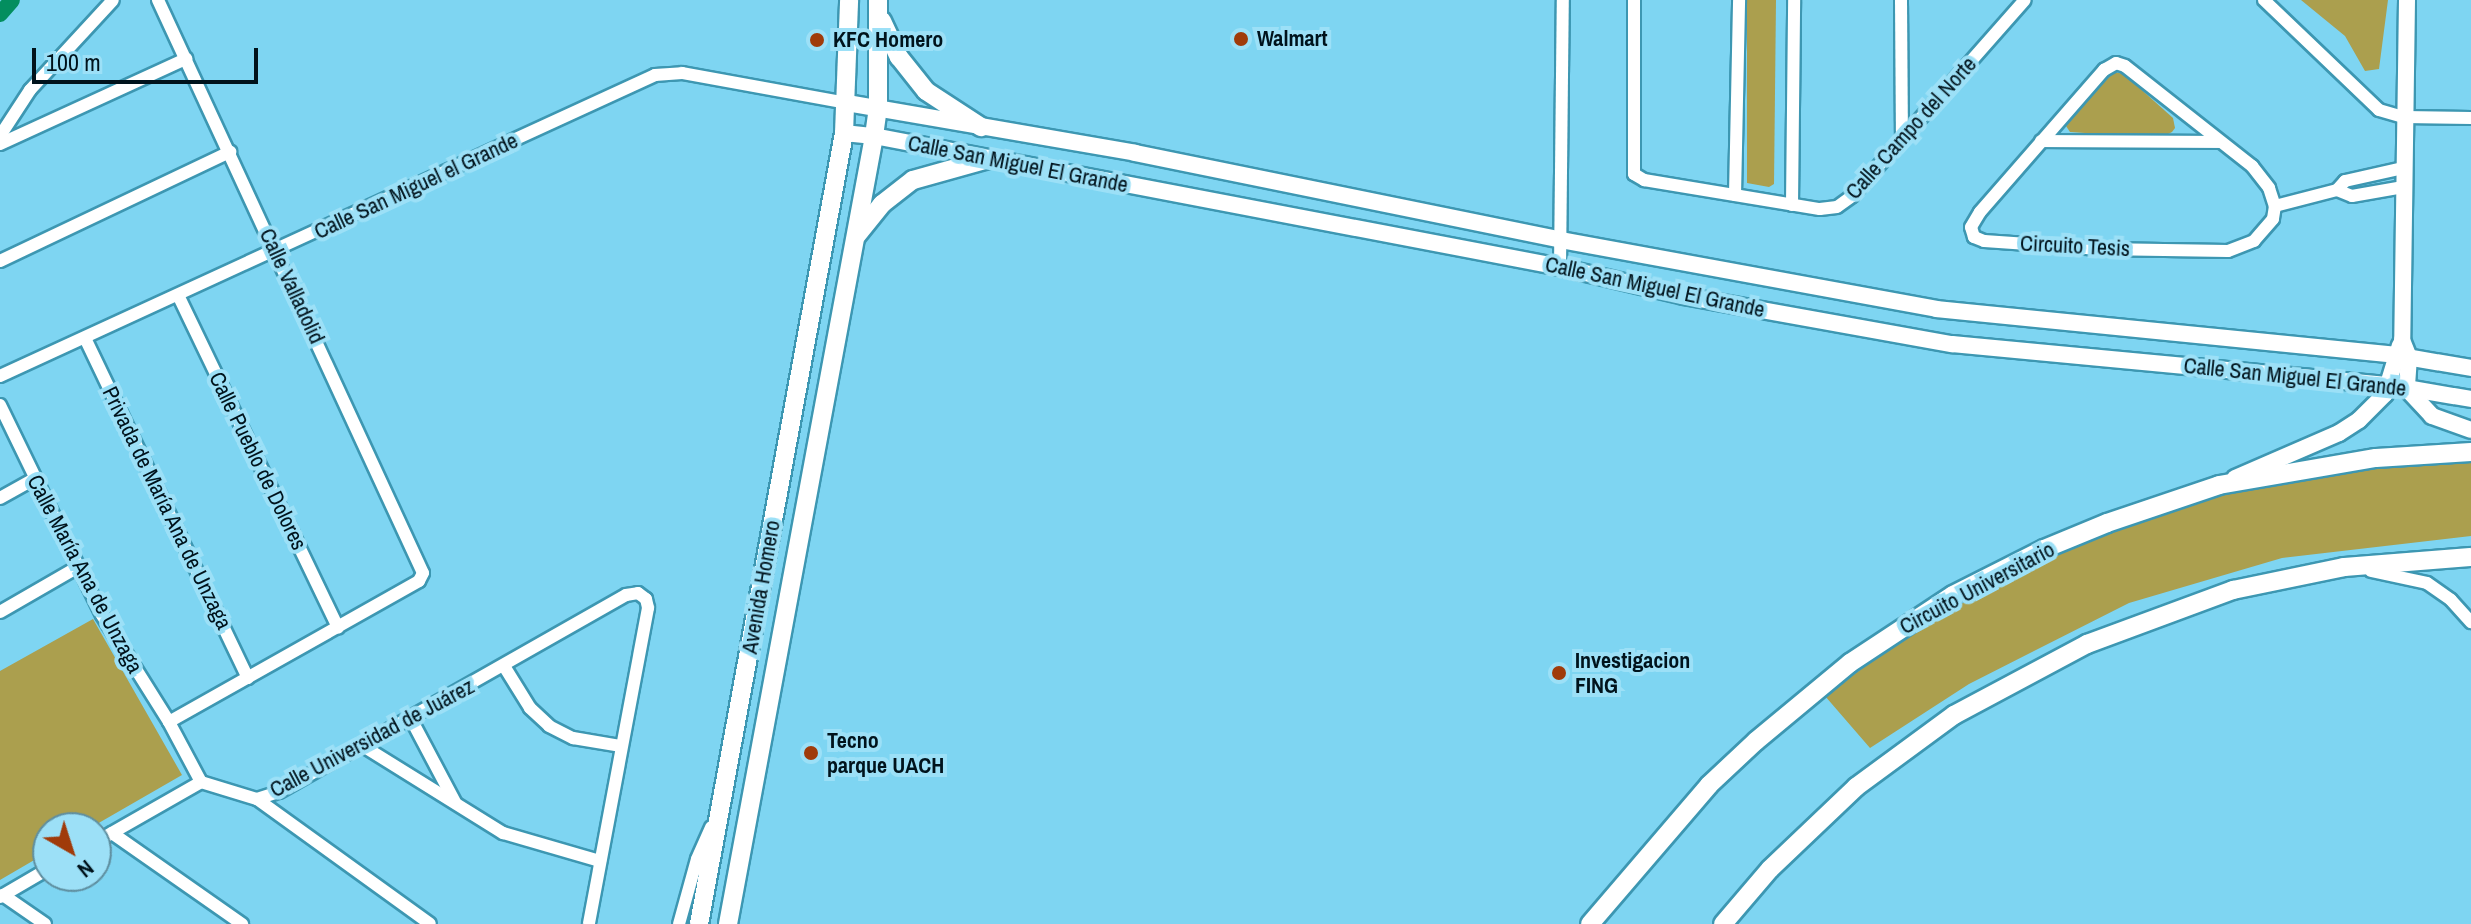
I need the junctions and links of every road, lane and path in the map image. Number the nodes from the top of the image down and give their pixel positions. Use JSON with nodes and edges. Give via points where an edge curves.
{"nodes":[{"id":1,"x":113,"y":0,"type":"edge"},
{"id":2,"x":158,"y":0,"type":"edge"},
{"id":3,"x":849,"y":0,"type":"edge"},
{"id":4,"x":1563,"y":0,"type":"edge"},
{"id":5,"x":1634,"y":0,"type":"edge"},
{"id":6,"x":1739,"y":0,"type":"edge"},
{"id":7,"x":1794,"y":0,"type":"edge"},
{"id":8,"x":1901,"y":0,"type":"edge"},
{"id":9,"x":2009,"y":0,"type":"edge"},
{"id":10,"x":2025,"y":0,"type":"edge"},
{"id":11,"x":2264,"y":0,"type":"edge"},
{"id":12,"x":2407,"y":0,"type":"edge"},
{"id":13,"x":878,"y":6,"type":"edge"},
{"id":14,"x":2009,"y":18,"type":"junction"},
{"id":15,"x":186,"y":59,"type":"junction"},
{"id":16,"x":847,"y":103,"type":"junction"},
{"id":17,"x":878,"y":107,"type":"junction"},
{"id":18,"x":2404,"y":117,"type":"junction"},
{"id":19,"x":2471,"y":118,"type":"edge"},
{"id":20,"x":981,"y":127,"type":"junction"},
{"id":21,"x":844,"y":133,"type":"junction"},
{"id":22,"x":0,"y":136,"type":"edge"},
{"id":23,"x":874,"y":136,"type":"junction"},
{"id":24,"x":1902,"y":137,"type":"junction"},
{"id":25,"x":2041,"y":141,"type":"junction"},
{"id":26,"x":2220,"y":142,"type":"junction"},
{"id":27,"x":0,"y":144,"type":"edge"},
{"id":28,"x":230,"y":152,"type":"junction"},
{"id":29,"x":988,"y":159,"type":"junction"},
{"id":30,"x":2403,"y":168,"type":"junction"},
{"id":31,"x":2403,"y":187,"type":"junction"},
{"id":32,"x":2337,"y":190,"type":"junction"},
{"id":33,"x":1735,"y":195,"type":"junction"},
{"id":34,"x":1792,"y":205,"type":"junction"},
{"id":35,"x":2275,"y":206,"type":"junction"},
{"id":36,"x":1561,"y":240,"type":"junction"},
{"id":37,"x":853,"y":241,"type":"junction"},
{"id":38,"x":275,"y":251,"type":"junction"},
{"id":39,"x":0,"y":261,"type":"edge"},
{"id":40,"x":1560,"y":267,"type":"junction"},
{"id":41,"x":178,"y":295,"type":"junction"},
{"id":42,"x":85,"y":338,"type":"junction"},
{"id":43,"x":2402,"y":351,"type":"junction"},
{"id":44,"x":2471,"y":368,"type":"edge"},
{"id":45,"x":0,"y":376,"type":"edge"},
{"id":46,"x":2389,"y":385,"type":"junction"},
{"id":47,"x":2407,"y":389,"type":"junction"},
{"id":48,"x":2471,"y":399,"type":"edge"},
{"id":49,"x":0,"y":405,"type":"edge"},
{"id":50,"x":2471,"y":430,"type":"edge"},
{"id":51,"x":2471,"y":452,"type":"edge"},
{"id":52,"x":34,"y":479,"type":"junction"},
{"id":53,"x":2219,"y":485,"type":"junction"},
{"id":54,"x":0,"y":498,"type":"edge"},
{"id":55,"x":2471,"y":557,"type":"edge"},
{"id":56,"x":78,"y":567,"type":"junction"},
{"id":57,"x":2344,"y":567,"type":"junction"},
{"id":58,"x":0,"y":612,"type":"edge"},
{"id":59,"x":2471,"y":622,"type":"edge"},
{"id":60,"x":338,"y":627,"type":"junction"},
{"id":61,"x":504,"y":666,"type":"junction"},
{"id":62,"x":248,"y":678,"type":"junction"},
{"id":63,"x":411,"y":719,"type":"junction"},
{"id":64,"x":169,"y":722,"type":"junction"},
{"id":65,"x":363,"y":746,"type":"junction"},
{"id":66,"x":621,"y":746,"type":"junction"},
{"id":67,"x":201,"y":782,"type":"junction"},
{"id":68,"x":257,"y":799,"type":"junction"},
{"id":69,"x":456,"y":805,"type":"junction"},
{"id":70,"x":720,"y":806,"type":"junction"},
{"id":71,"x":112,"y":833,"type":"joint"},
{"id":72,"x":600,"y":861,"type":"junction"},
{"id":73,"x":32,"y":878,"type":"edge"},
{"id":74,"x":2,"y":896,"type":"edge"},
{"id":75,"x":45,"y":924,"type":"edge"},
{"id":76,"x":242,"y":924,"type":"edge"},
{"id":77,"x":430,"y":924,"type":"edge"},
{"id":78,"x":589,"y":924,"type":"edge"},
{"id":79,"x":679,"y":924,"type":"edge"},
{"id":80,"x":699,"y":924,"type":"edge"},
{"id":81,"x":728,"y":924,"type":"edge"},
{"id":82,"x":1590,"y":924,"type":"edge"},
{"id":83,"x":1723,"y":924,"type":"edge"}],
"edges":[{"from":1,"to":22,"type":"street","via":[[30,90]]},
{"from":2,"to":15,"type":"street","name":"Calle Valladolid"},
{"from":3,"to":16,"type":"main road"},
{"from":4,"to":36,"type":"street"},
{"from":5,"to":33,"type":"street","name":"Calle Campo del Norte","via":[[1634,174]]},
{"from":6,"to":33,"type":"street"},
{"from":7,"to":34,"type":"street"},
{"from":8,"to":24,"type":"street"},
{"from":9,"to":14,"type":"street"},
{"from":10,"to":14,"type":"street","name":"Calle Campo del Norte"},
{"from":11,"to":18,"type":"street","via":[[2372,104]]},
{"from":12,"to":18,"type":"street"},
{"from":13,"to":17,"type":"main road"},
{"from":13,"to":20,"type":"main road","via":[[890,41],[911,74],[941,103]]},
{"from":14,"to":24,"type":"street","name":"Calle Campo del Norte"},
{"from":15,"to":27,"type":"street"},
{"from":15,"to":28,"type":"street","name":"Calle Valladolid"},
{"from":16,"to":17,"type":"street","name":"Calle San Miguel El Grande"},
{"from":16,"to":21,"type":"main road","name":"Avenida Homero"},
{"from":16,"to":38,"type":"street","name":"Calle San Miguel el Grande","via":[[682,73],[655,75]]},
{"from":17,"to":20,"type":"street","name":"Calle San Miguel El Grande"},
{"from":17,"to":23,"type":"main road","name":"Avenida Homero"},
{"from":18,"to":19,"type":"street"},
{"from":18,"to":30,"type":"street"},
{"from":20,"to":36,"type":"street","name":"Calle San Miguel El Grande"},
{"from":21,"to":23,"type":"street","name":"Calle San Miguel El Grande"},
{"from":21,"to":70,"type":"main road","name":"Avenida Homero"},
{"from":23,"to":29,"type":"street","name":"Calle San Miguel El Grande"},
{"from":23,"to":37,"type":"main road","name":"Avenida Homero"},
{"from":24,"to":34,"type":"street","name":"Calle Campo del Norte","via":[[1844,204],[1829,209]]},
{"from":25,"to":26,"type":"street"},
{"from":25,"to":26,"type":"street","name":"Circuito Tesis","via":[[2116,63]]},
{"from":25,"to":35,"type":"street","name":"Circuito Tesis","via":[[1973,221],[1974,237],[2100,249],[2228,251],[2261,235]]},
{"from":26,"to":35,"type":"street","name":"Circuito Tesis","via":[[2252,166]]},
{"from":28,"to":38,"type":"street","name":"Calle Valladolid"},
{"from":28,"to":39,"type":"street"},
{"from":29,"to":37,"type":"main road","via":[[913,180],[882,204]]},
{"from":29,"to":40,"type":"street","name":"Calle San Miguel El Grande"},
{"from":30,"to":31,"type":"street"},
{"from":30,"to":32,"type":"street","via":[[2345,181]]},
{"from":31,"to":32,"type":"street","via":[[2352,196]]},
{"from":31,"to":43,"type":"street"},
{"from":32,"to":35,"type":"street"},
{"from":33,"to":34,"type":"street","name":"Calle Campo del Norte"},
{"from":36,"to":40,"type":"street"},
{"from":36,"to":43,"type":"street","name":"Calle San Miguel El Grande","via":[[1972,314]]},
{"from":37,"to":81,"type":"main road","name":"Avenida Homero"},
{"from":38,"to":41,"type":"street","name":"Calle San Miguel el Grande"},
{"from":38,"to":60,"type":"street","name":"Calle Valladolid","via":[[423,573],[419,581]]},
{"from":40,"to":46,"type":"street","name":"Calle San Miguel El Grande","via":[[1684,296],[1952,344]]},
{"from":41,"to":42,"type":"street","name":"Calle San Miguel el Grande"},
{"from":41,"to":60,"type":"street","name":"Calle Pueblo de Dolores"},
{"from":42,"to":45,"type":"street","name":"Calle San Miguel el Grande"},
{"from":42,"to":62,"type":"street","name":"Privada de María Ana de Unzaga"},
{"from":43,"to":44,"type":"street","name":"Calle San Miguel El Grande"},
{"from":43,"to":46,"type":"street"},
{"from":43,"to":47,"type":"street"},
{"from":46,"to":47,"type":"street","name":"Calle San Miguel El Grande"},
{"from":46,"to":53,"type":"street","via":[[2372,409],[2339,433]]},
{"from":47,"to":48,"type":"street","name":"Calle San Miguel El Grande"},
{"from":47,"to":50,"type":"street","via":[[2432,416]]},
{"from":49,"to":52,"type":"street","name":"Calle María Ana de Unzaga"},
{"from":51,"to":53,"type":"main road","name":"Circuito Universitario","via":[[2376,458]]},
{"from":52,"to":54,"type":"street"},
{"from":52,"to":56,"type":"street","name":"Calle María Ana de Unzaga"},
{"from":53,"to":82,"type":"main road","name":"Circuito Universitario","via":[[2044,549],[1953,595],[1862,654],[1709,785]]},
{"from":55,"to":57,"type":"main road"},
{"from":56,"to":58,"type":"street"},
{"from":56,"to":64,"type":"street","name":"Calle María Ana de Unzaga","via":[[126,657]]},
{"from":57,"to":59,"type":"street","via":[[2427,583]]},
{"from":57,"to":83,"type":"main road","via":[[2182,606],[2087,644],[1965,709],[1856,787],[1770,869]]},
{"from":60,"to":62,"type":"street"},
{"from":61,"to":63,"type":"street","name":"Calle Universidad de Juárez"},
{"from":61,"to":66,"type":"street","via":[[530,708],[549,726],[573,738]]},
{"from":61,"to":66,"type":"street","name":"Calle Universidad de Juárez","via":[[626,595],[642,596],[648,608]]},
{"from":62,"to":64,"type":"street"},
{"from":63,"to":65,"type":"street","name":"Calle Universidad de Juárez"},
{"from":63,"to":69,"type":"street"},
{"from":64,"to":67,"type":"street","name":"Calle María Ana de Unzaga"},
{"from":65,"to":68,"type":"street","name":"Calle Universidad de Juárez","via":[[288,788]]},
{"from":65,"to":69,"type":"street"},
{"from":66,"to":72,"type":"street"},
{"from":67,"to":68,"type":"street","name":"Calle Universidad de Juárez"},
{"from":67,"to":71,"type":"street"},
{"from":68,"to":77,"type":"street"},
{"from":69,"to":72,"type":"street","via":[[515,838]]},
{"from":70,"to":79,"type":"street","via":[[697,859]]},
{"from":70,"to":80,"type":"main road","name":"Avenida Homero"},
{"from":71,"to":76,"type":"street"},
{"from":72,"to":78,"type":"street"},
{"from":73,"to":74,"type":"street"},
{"from":74,"to":75,"type":"street"}]}
